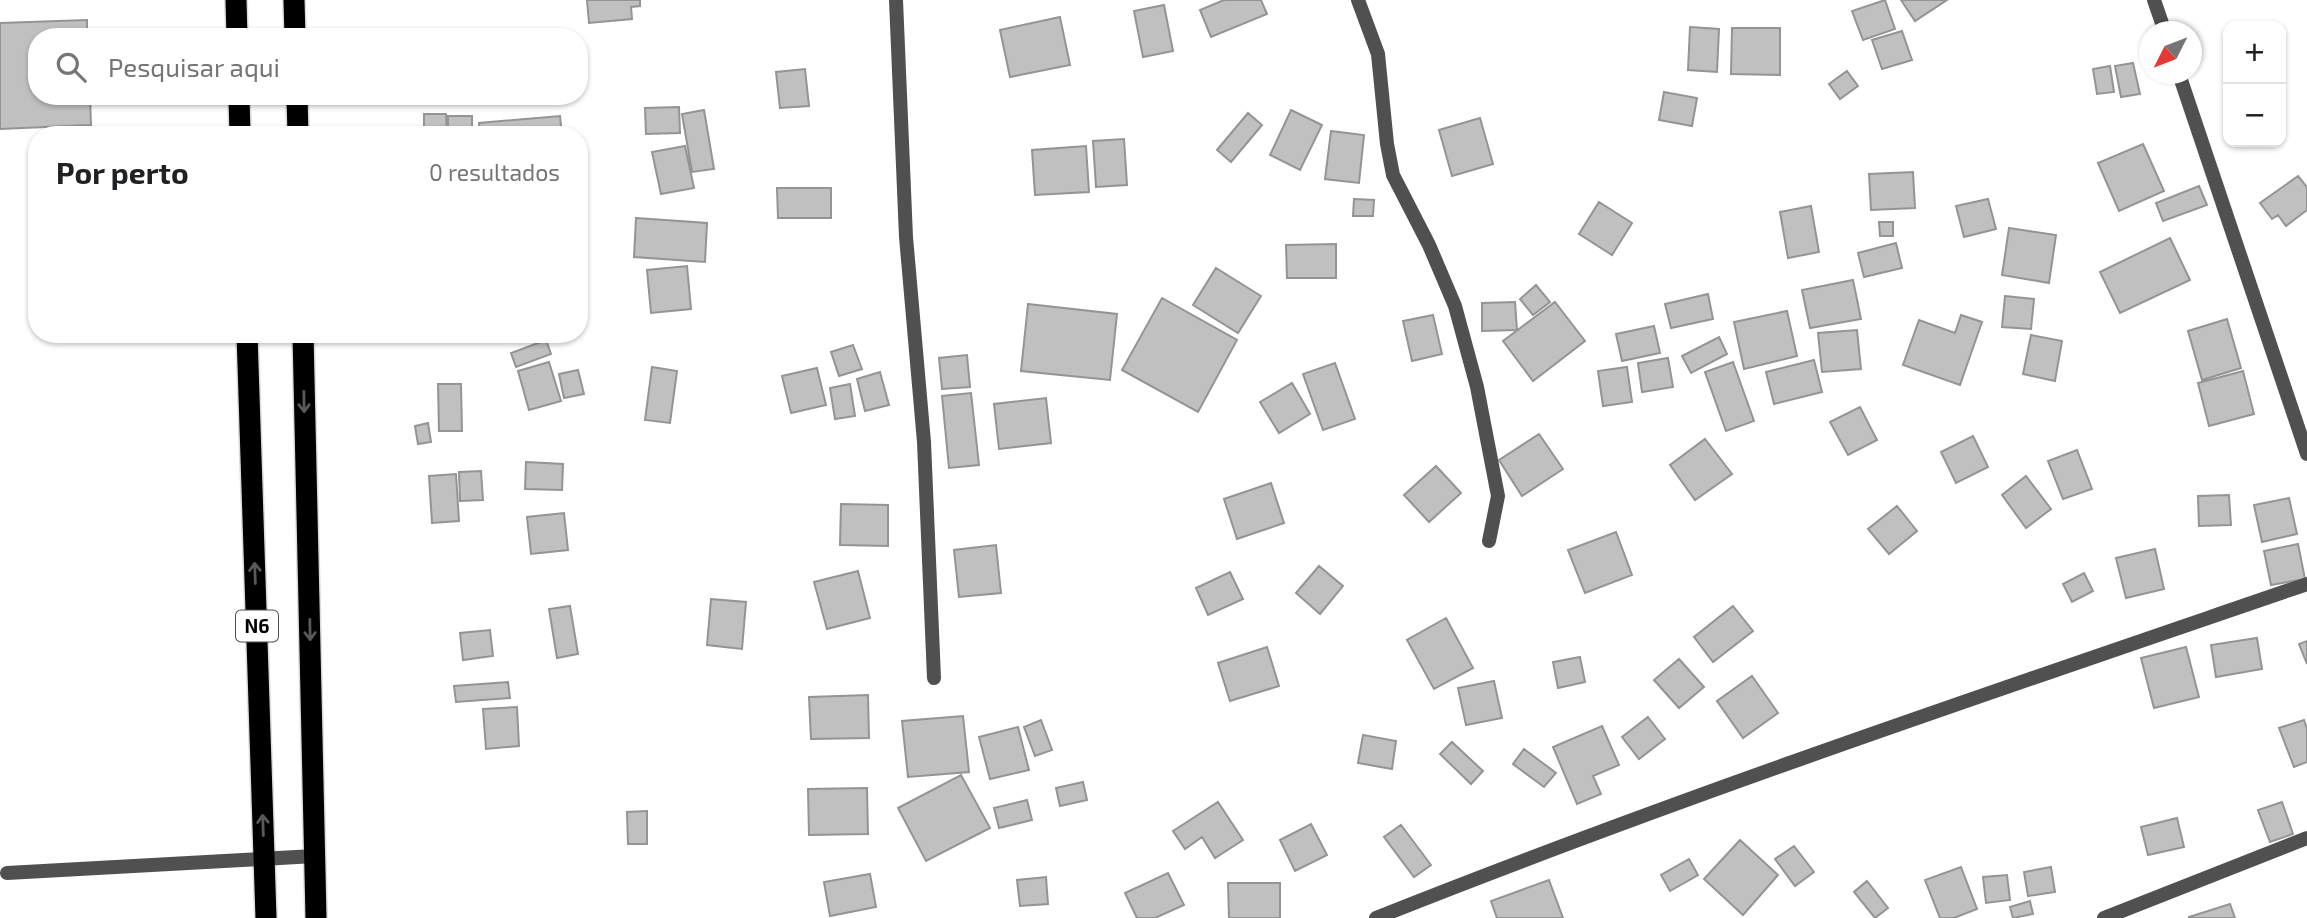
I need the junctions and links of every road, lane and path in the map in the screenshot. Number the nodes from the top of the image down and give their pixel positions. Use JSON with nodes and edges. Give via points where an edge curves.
{"nodes":[{"id":1,"x":236,"y":0,"type":"edge"},
{"id":2,"x":295,"y":0,"type":"edge"},
{"id":3,"x":895,"y":0,"type":"edge"},
{"id":4,"x":1359,"y":0,"type":"edge"},
{"id":5,"x":2154,"y":0,"type":"edge"},
{"id":6,"x":2161,"y":21,"type":"edge"},
{"id":7,"x":237,"y":28,"type":"edge"},
{"id":8,"x":295,"y":28,"type":"edge"},
{"id":9,"x":2182,"y":84,"type":"edge"},
{"id":10,"x":239,"y":105,"type":"edge"},
{"id":11,"x":297,"y":105,"type":"edge"},
{"id":12,"x":240,"y":126,"type":"edge"},
{"id":13,"x":298,"y":126,"type":"edge"},
{"id":14,"x":247,"y":343,"type":"edge"},
{"id":15,"x":303,"y":343,"type":"edge"},
{"id":16,"x":2307,"y":454,"type":"edge"},
{"id":17,"x":1489,"y":541,"type":"dead end"},
{"id":18,"x":2307,"y":584,"type":"edge"},
{"id":19,"x":934,"y":678,"type":"dead end"},
{"id":20,"x":2307,"y":838,"type":"edge"},
{"id":21,"x":315,"y":856,"type":"junction"},
{"id":22,"x":264,"y":858,"type":"junction"},
{"id":23,"x":7,"y":873,"type":"dead end"},
{"id":24,"x":267,"y":918,"type":"edge"},
{"id":25,"x":316,"y":918,"type":"edge"},
{"id":26,"x":1376,"y":918,"type":"edge"},
{"id":27,"x":2104,"y":918,"type":"edge"}],
"edges":[{"from":1,"to":7,"type":"highway"},
{"from":2,"to":8,"type":"highway"},
{"from":3,"to":19,"type":"street","via":[[906,237],[924,442]]},
{"from":4,"to":17,"type":"street","via":[[1378,54],[1393,175],[1455,306],[1477,387],[1498,496]]},
{"from":5,"to":6,"type":"street"},
{"from":9,"to":16,"type":"street"},
{"from":10,"to":12,"type":"highway"},
{"from":11,"to":13,"type":"highway"},
{"from":22,"to":14,"type":"highway","number":"N6","one_way":true},
{"from":15,"to":21,"type":"highway","number":"N6","one_way":true},
{"from":18,"to":26,"type":"street","via":[[1881,730]]},
{"from":20,"to":27,"type":"street"},
{"from":21,"to":22,"type":"street"},
{"from":21,"to":25,"type":"highway","number":"N6"},
{"from":22,"to":23,"type":"street"},
{"from":22,"to":24,"type":"highway","number":"N6"}]}
